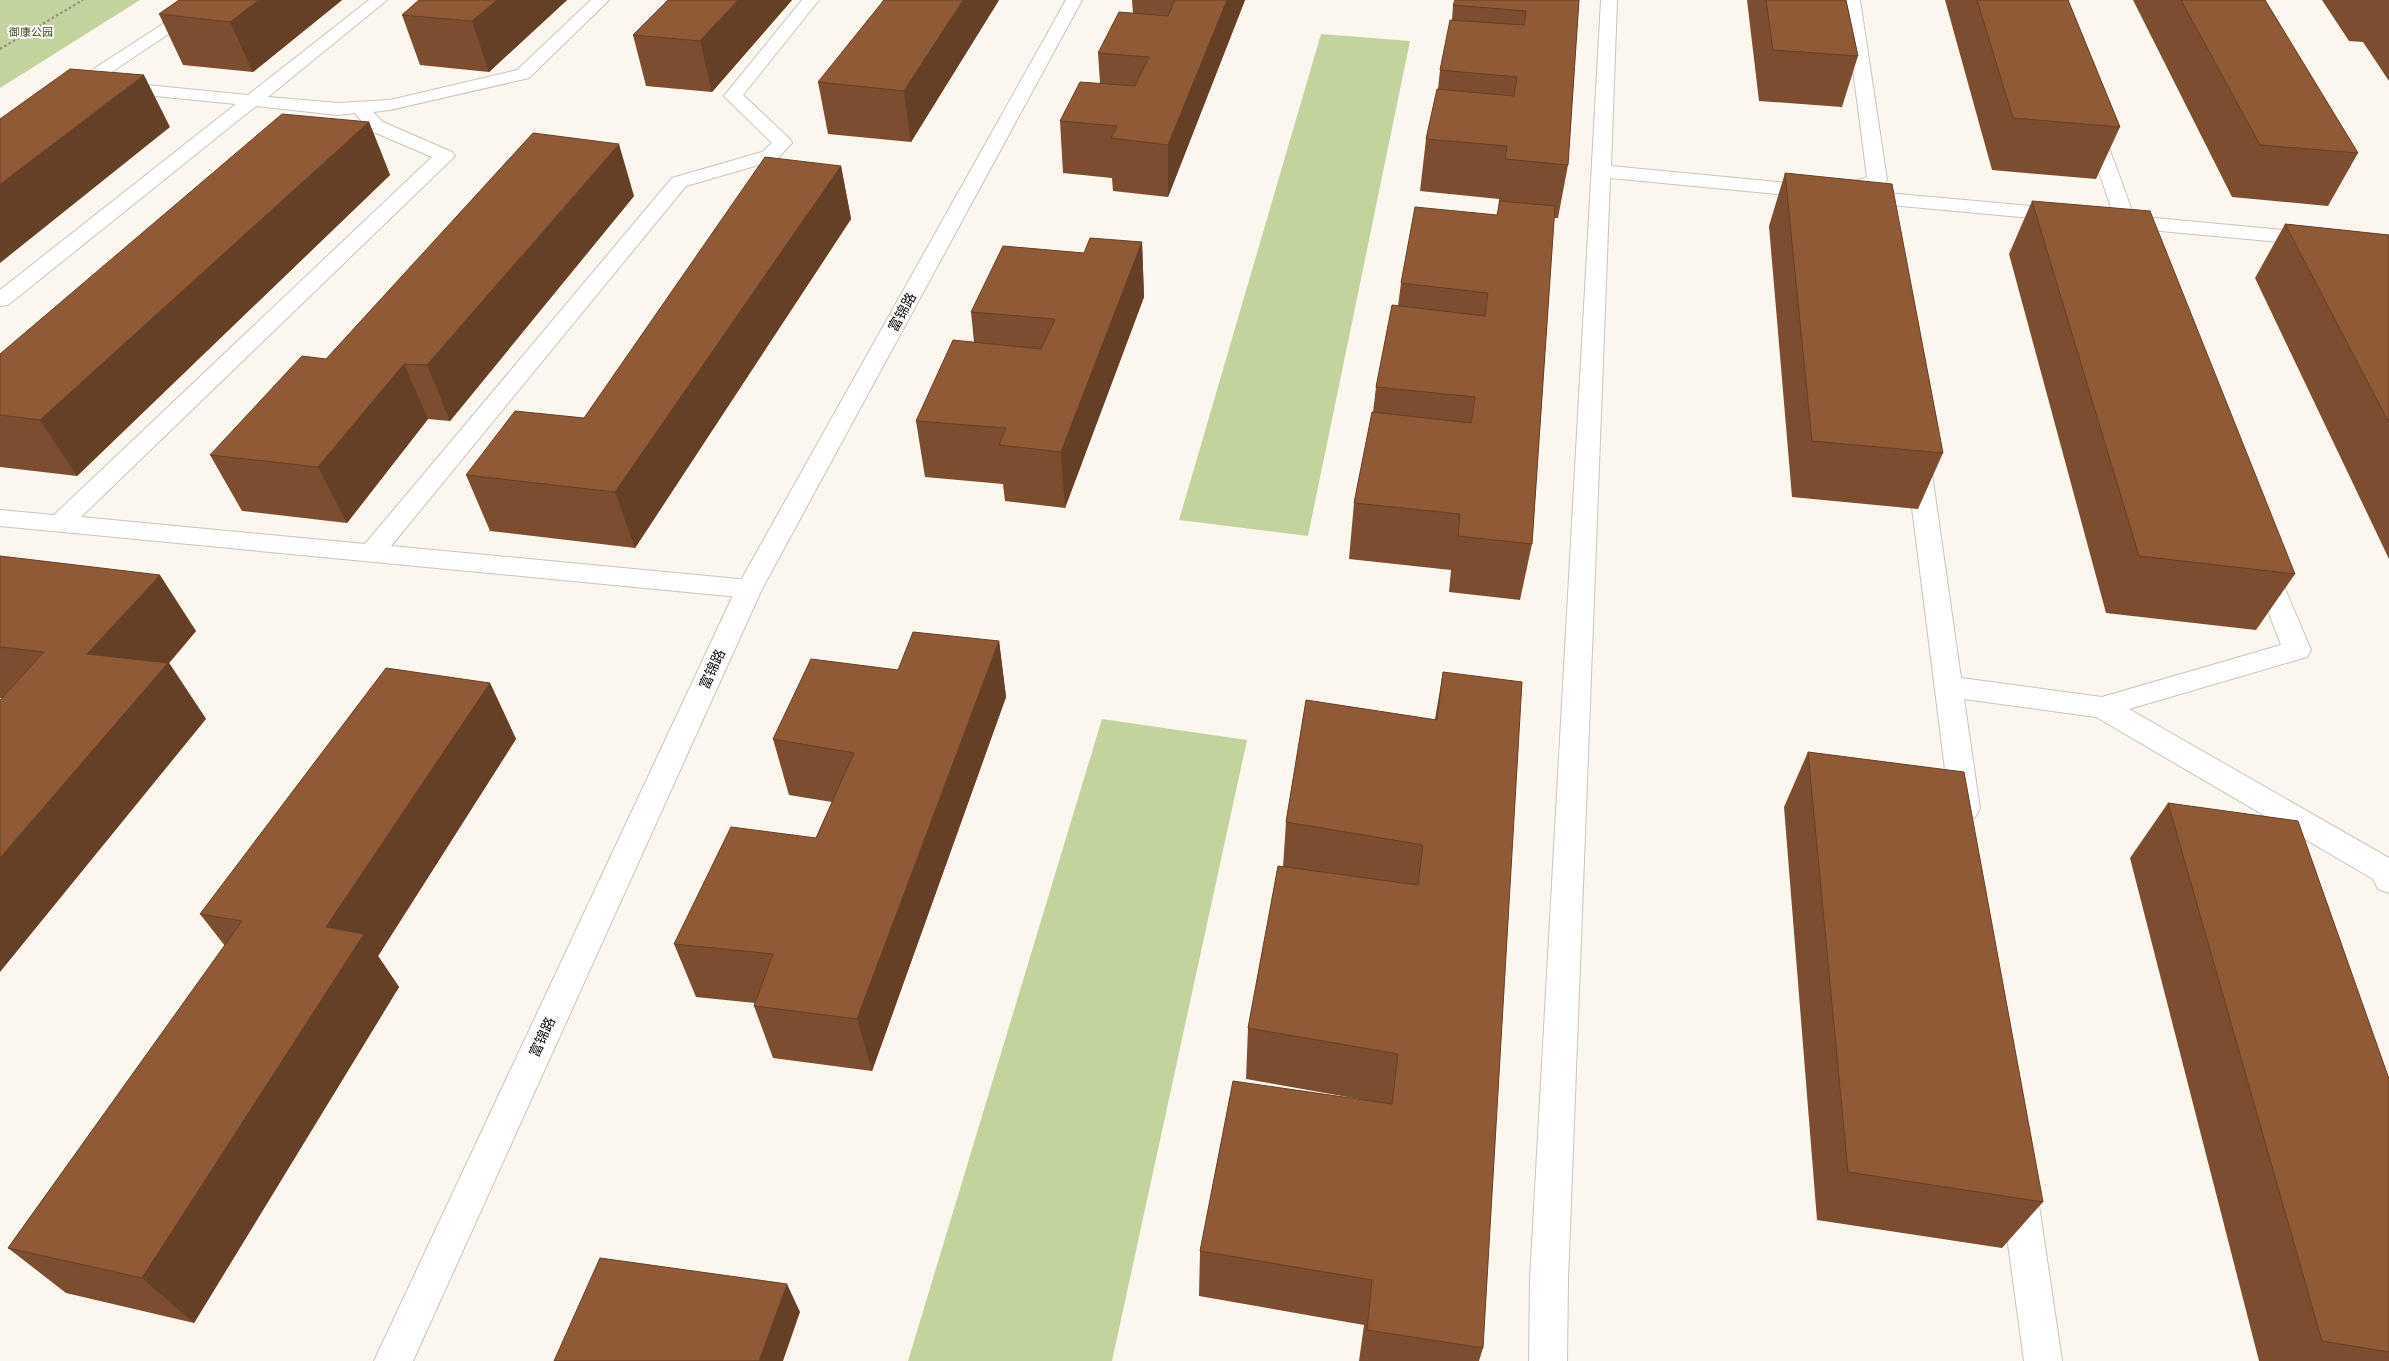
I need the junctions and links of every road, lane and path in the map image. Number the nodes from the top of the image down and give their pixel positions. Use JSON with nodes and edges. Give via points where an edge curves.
{"nodes":[{"id":1,"x":83,"y":0,"type":"edge"},
{"id":2,"x":211,"y":0,"type":"edge"},
{"id":3,"x":379,"y":0,"type":"edge"},
{"id":4,"x":602,"y":0,"type":"edge"},
{"id":5,"x":811,"y":0,"type":"edge"},
{"id":6,"x":1074,"y":0,"type":"edge"},
{"id":7,"x":1609,"y":0,"type":"edge"},
{"id":8,"x":1852,"y":0,"type":"edge"},
{"id":9,"x":0,"y":48,"type":"edge"},
{"id":10,"x":84,"y":84,"type":"junction"},
{"id":11,"x":58,"y":100,"type":"edge"},
{"id":12,"x":254,"y":101,"type":"junction"},
{"id":13,"x":359,"y":107,"type":"junction"},
{"id":14,"x":2087,"y":111,"type":"edge"},
{"id":15,"x":1600,"y":171,"type":"junction"},
{"id":16,"x":1836,"y":194,"type":"junction"},
{"id":17,"x":2126,"y":221,"type":"junction"},
{"id":18,"x":2366,"y":244,"type":"junction"},
{"id":19,"x":2389,"y":246,"type":"edge"},
{"id":20,"x":2144,"y":267,"type":"edge"},
{"id":21,"x":2380,"y":268,"type":"edge"},
{"id":22,"x":0,"y":300,"type":"edge"},
{"id":23,"x":1916,"y":442,"type":"edge"},
{"id":24,"x":0,"y":518,"type":"edge"},
{"id":25,"x":60,"y":523,"type":"junction"},
{"id":26,"x":2254,"y":541,"type":"edge"},
{"id":27,"x":372,"y":553,"type":"junction"},
{"id":28,"x":749,"y":589,"type":"junction"},
{"id":29,"x":1948,"y":687,"type":"junction"},
{"id":30,"x":2102,"y":706,"type":"junction"},
{"id":31,"x":1968,"y":833,"type":"edge"},
{"id":32,"x":2389,"y":880,"type":"edge"},
{"id":33,"x":2014,"y":1156,"type":"edge"},
{"id":34,"x":393,"y":1361,"type":"edge"},
{"id":35,"x":1548,"y":1361,"type":"edge"},
{"id":36,"x":2043,"y":1361,"type":"edge"}],
"edges":[{"from":1,"to":9,"type":"path"},
{"from":2,"to":10,"type":"street"},
{"from":3,"to":12,"type":"street"},
{"from":4,"to":13,"type":"street","via":[[523,74],[390,105]]},
{"from":5,"to":27,"type":"street","via":[[733,96],[783,143],[769,156],[679,182]]},
{"from":6,"to":28,"type":"street","name":"富锦路"},
{"from":7,"to":15,"type":"street"},
{"from":8,"to":16,"type":"street","via":[[1877,180]]},
{"from":10,"to":11,"type":"street"},
{"from":10,"to":12,"type":"street"},
{"from":12,"to":13,"type":"street","via":[[338,109]]},
{"from":12,"to":22,"type":"street"},
{"from":13,"to":25,"type":"street","via":[[376,126],[445,156]]},
{"from":14,"to":17,"type":"street"},
{"from":15,"to":16,"type":"street"},
{"from":15,"to":35,"type":"street"},
{"from":16,"to":17,"type":"street","via":[[1886,208]]},
{"from":17,"to":18,"type":"street"},
{"from":17,"to":20,"type":"street"},
{"from":18,"to":19,"type":"street"},
{"from":18,"to":21,"type":"street"},
{"from":23,"to":29,"type":"street"},
{"from":24,"to":25,"type":"street"},
{"from":25,"to":27,"type":"street"},
{"from":26,"to":30,"type":"street","via":[[2297,650]]},
{"from":27,"to":28,"type":"street"},
{"from":28,"to":34,"type":"street","name":"富锦路"},
{"from":29,"to":30,"type":"street"},
{"from":29,"to":31,"type":"street"},
{"from":30,"to":32,"type":"street","via":[[2386,871]]},
{"from":33,"to":36,"type":"street"}]}
